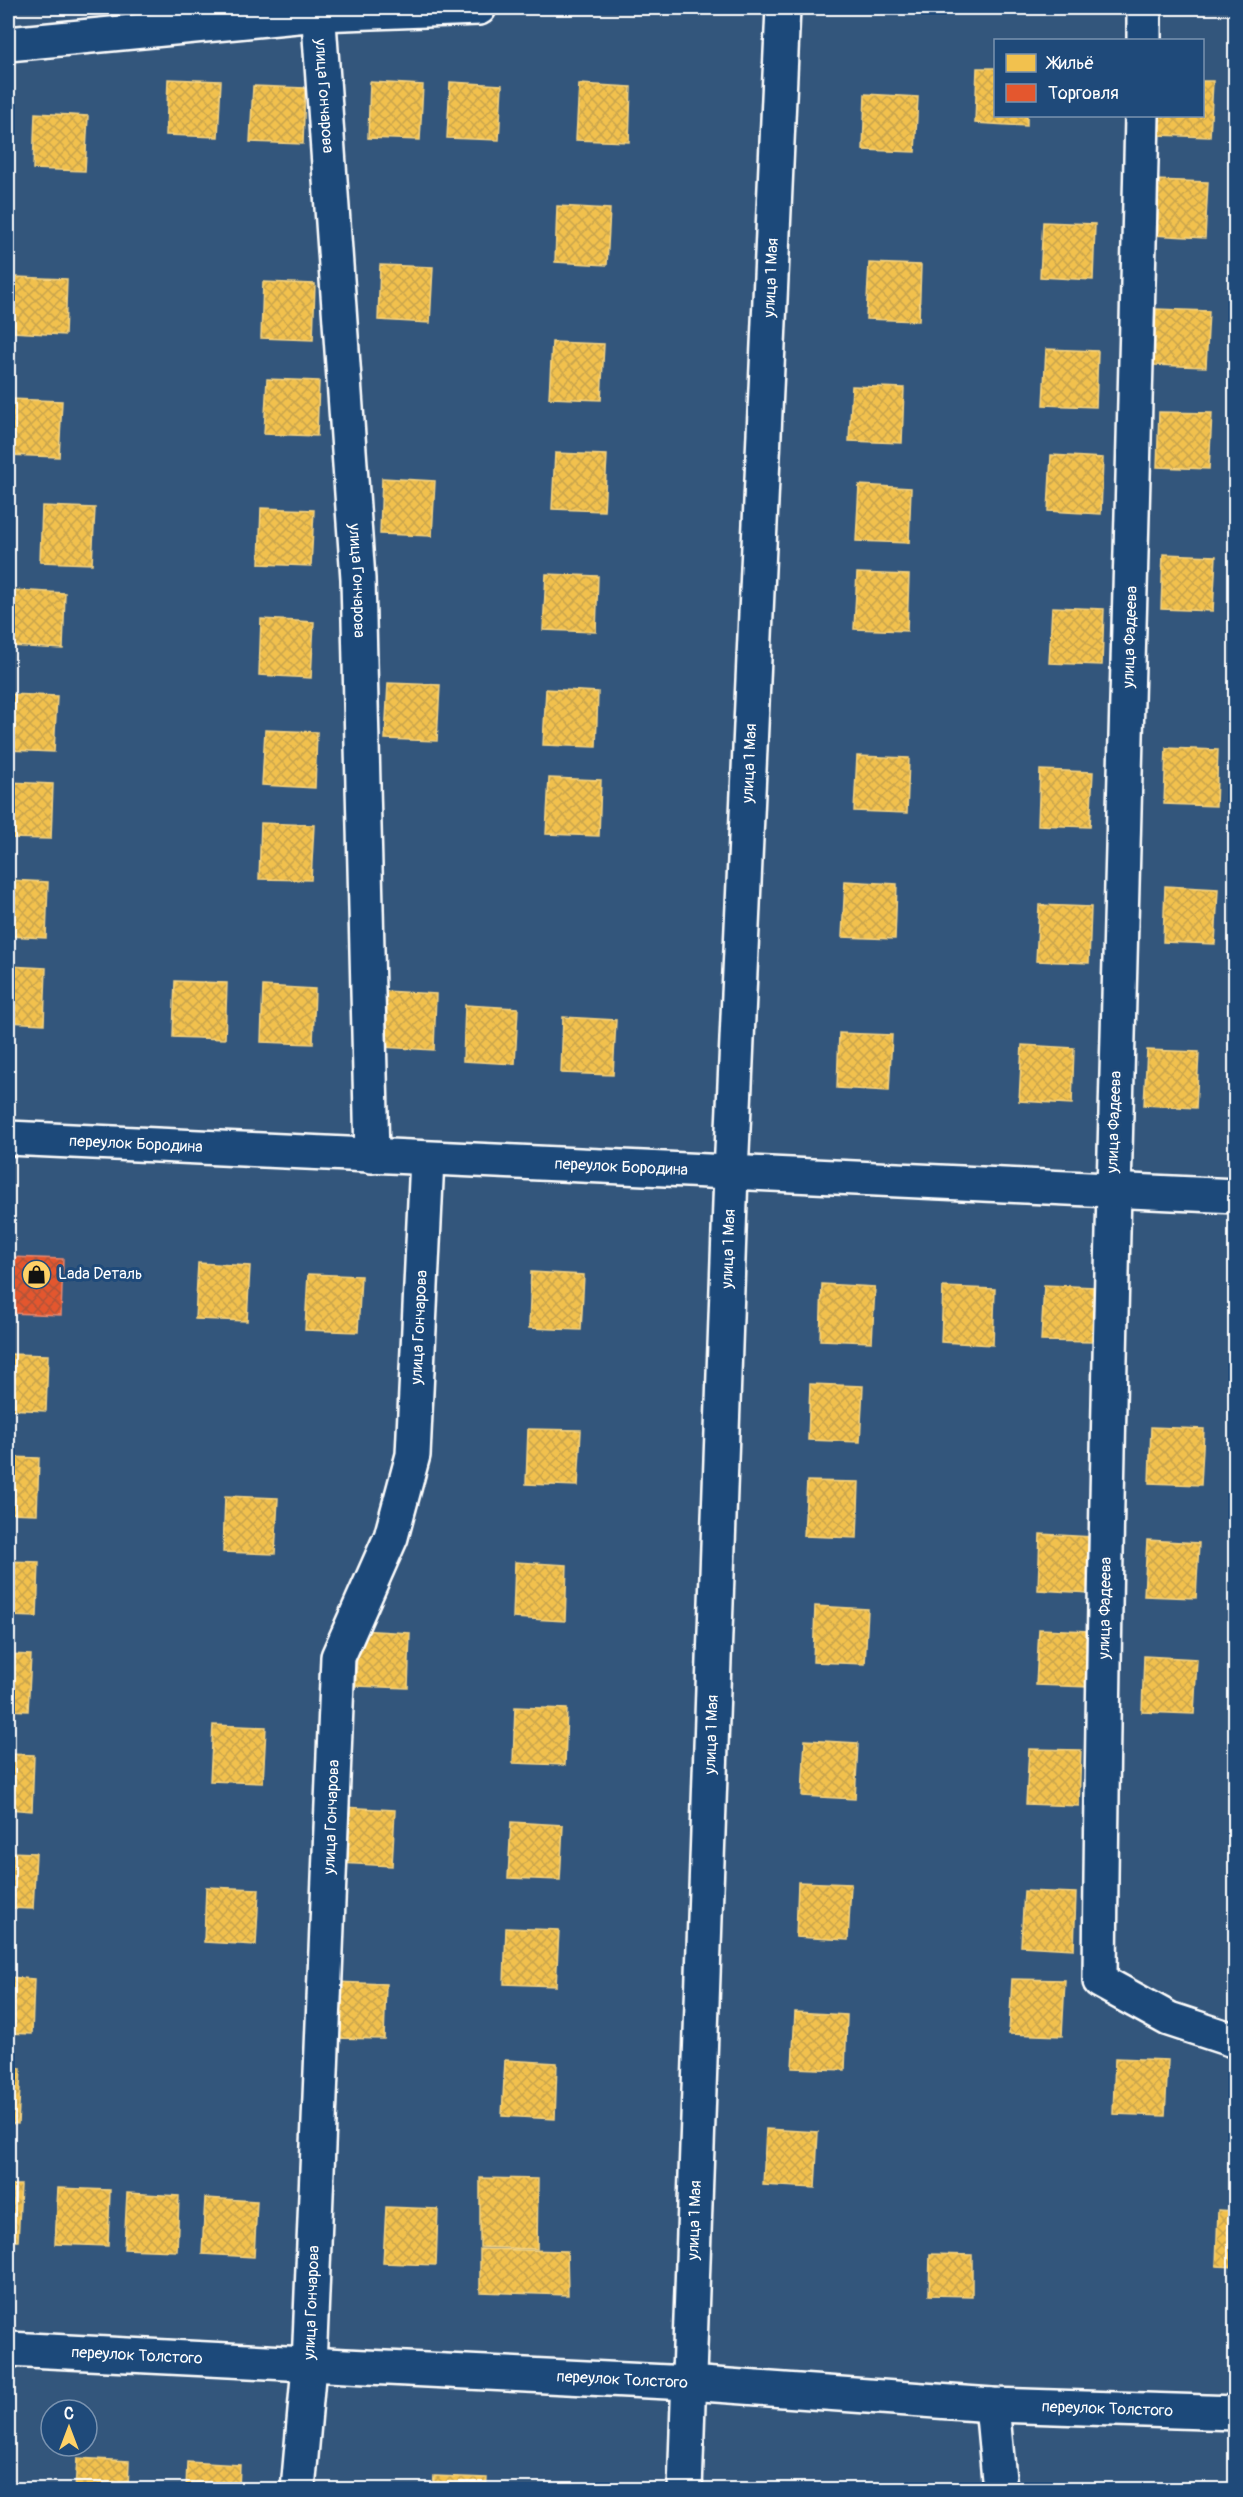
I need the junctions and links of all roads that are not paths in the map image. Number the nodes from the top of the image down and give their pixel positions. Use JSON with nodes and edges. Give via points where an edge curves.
{"nodes":[{"id":1,"x":479,"y":8,"type":"edge"},
{"id":2,"x":783,"y":8,"type":"edge"},
{"id":3,"x":1144,"y":8,"type":"edge"},
{"id":4,"x":318,"y":11,"type":"edge"},
{"id":5,"x":1143,"y":39,"type":"edge"},
{"id":6,"x":8,"y":44,"type":"edge"},
{"id":7,"x":1142,"y":117,"type":"edge"},
{"id":8,"x":8,"y":1138,"type":"edge"},
{"id":9,"x":372,"y":1156,"type":"junction"},
{"id":10,"x":427,"y":1159,"type":"junction"},
{"id":11,"x":731,"y":1174,"type":"junction"},
{"id":12,"x":1112,"y":1190,"type":"junction"},
{"id":13,"x":1236,"y":1196,"type":"edge"},
{"id":14,"x":1236,"y":2040,"type":"edge"},
{"id":15,"x":8,"y":2349,"type":"edge"},
{"id":16,"x":309,"y":2366,"type":"junction"},
{"id":17,"x":688,"y":2384,"type":"junction"},
{"id":18,"x":992,"y":2405,"type":"junction"},
{"id":19,"x":1236,"y":2413,"type":"edge"},
{"id":20,"x":298,"y":2490,"type":"edge"},
{"id":21,"x":685,"y":2490,"type":"edge"},
{"id":22,"x":1000,"y":2490,"type":"edge"}],
"edges":[{"from":1,"to":4,"type":"street"},
{"from":2,"to":11,"type":"street","name":"улица 1 Мая"},
{"from":3,"to":5,"type":"street"},
{"from":4,"to":6,"type":"street"},
{"from":4,"to":9,"type":"street","name":"улица Гончарова","via":[[358,579]]},
{"from":7,"to":12,"type":"street","name":"улица Фадеева"},
{"from":8,"to":9,"type":"street","name":"переулок Бородина"},
{"from":9,"to":10,"type":"street","name":"переулок Бородина"},
{"from":10,"to":11,"type":"street","name":"переулок Бородина"},
{"from":10,"to":16,"type":"street","name":"улица Гончарова","via":[[413,1455],[391,1537],[338,1657]]},
{"from":11,"to":12,"type":"street","name":"переулок Бородина"},
{"from":11,"to":17,"type":"street","name":"улица 1 Мая"},
{"from":12,"to":13,"type":"street","name":"переулок Бородина"},
{"from":12,"to":14,"type":"street","name":"улица Фадеева","via":[[1100,1981],[1169,2019]]},
{"from":15,"to":16,"type":"street","name":"переулок Толстого"},
{"from":16,"to":17,"type":"street","name":"переулок Толстого"},
{"from":16,"to":20,"type":"street","name":"улица Гончарова"},
{"from":17,"to":18,"type":"street","name":"переулок Толстого"},
{"from":17,"to":21,"type":"street","name":"улица 1 Мая"},
{"from":18,"to":19,"type":"street","name":"переулок Толстого"},
{"from":18,"to":22,"type":"street"}]}
